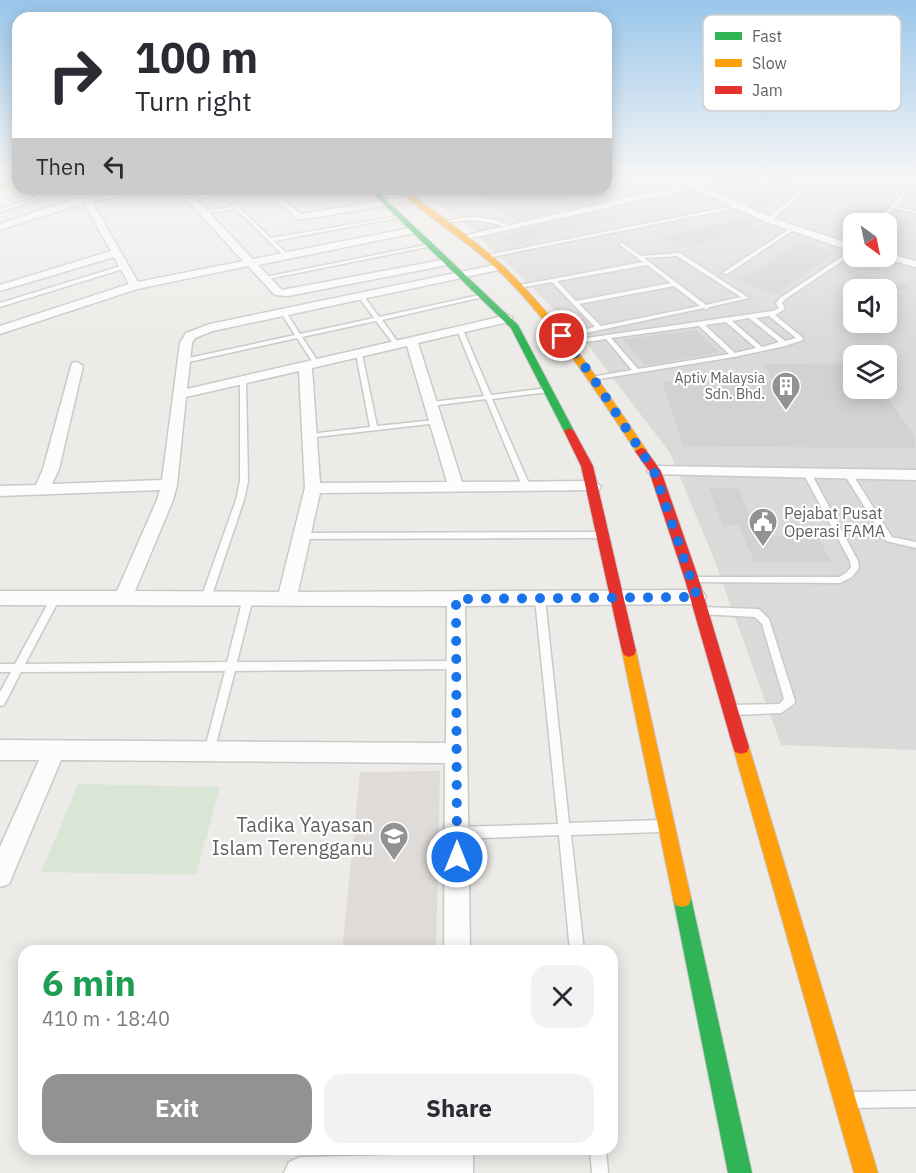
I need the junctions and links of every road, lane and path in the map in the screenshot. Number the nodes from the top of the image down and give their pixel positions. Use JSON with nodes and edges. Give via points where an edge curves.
{"nodes":[{"id":1,"x":104,"y":232,"type":"edge"},
{"id":2,"x":220,"y":232,"type":"edge"},
{"id":3,"x":262,"y":232,"type":"edge"},
{"id":4,"x":317,"y":232,"type":"edge"},
{"id":5,"x":406,"y":232,"type":"edge"},
{"id":6,"x":417,"y":232,"type":"edge"},
{"id":7,"x":456,"y":232,"type":"edge"},
{"id":8,"x":487,"y":232,"type":"edge"},
{"id":9,"x":616,"y":232,"type":"edge"},
{"id":10,"x":789,"y":232,"type":"edge"},
{"id":11,"x":801,"y":232,"type":"edge"},
{"id":12,"x":463,"y":237,"type":"junction"},
{"id":13,"x":270,"y":240,"type":"junction"},
{"id":14,"x":622,"y":244,"type":"dead end"},
{"id":15,"x":430,"y":245,"type":"junction"},
{"id":16,"x":843,"y":245,"type":"edge"},
{"id":17,"x":116,"y":253,"type":"junction"},
{"id":18,"x":286,"y":256,"type":"junction"},
{"id":19,"x":486,"y":256,"type":"junction"},
{"id":20,"x":642,"y":257,"type":"junction"},
{"id":21,"x":843,"y":257,"type":"edge"},
{"id":22,"x":897,"y":259,"type":"edge"},
{"id":23,"x":249,"y":263,"type":"junction"},
{"id":24,"x":649,"y":263,"type":"junction"},
{"id":25,"x":916,"y":264,"type":"edge"},
{"id":26,"x":124,"y":267,"type":"junction"},
{"id":27,"x":499,"y":267,"type":"junction"},
{"id":28,"x":455,"y":269,"type":"junction"},
{"id":29,"x":725,"y":273,"type":"dead end"},
{"id":30,"x":263,"y":278,"type":"junction"},
{"id":31,"x":553,"y":280,"type":"junction"},
{"id":32,"x":676,"y":284,"type":"junction"},
{"id":33,"x":135,"y":286,"type":"junction"},
{"id":34,"x":518,"y":286,"type":"junction"},
{"id":35,"x":0,"y":288,"type":"edge"},
{"id":36,"x":361,"y":296,"type":"junction"},
{"id":37,"x":484,"y":296,"type":"junction"},
{"id":38,"x":575,"y":303,"type":"junction"},
{"id":39,"x":0,"y":305,"type":"edge"},
{"id":40,"x":707,"y":308,"type":"junction"},
{"id":41,"x":284,"y":313,"type":"junction"},
{"id":42,"x":769,"y":313,"type":"junction"},
{"id":43,"x":750,"y":316,"type":"junction"},
{"id":44,"x":378,"y":319,"type":"junction"},
{"id":45,"x":508,"y":319,"type":"junction"},
{"id":46,"x":726,"y":319,"type":"junction"},
{"id":47,"x":699,"y":323,"type":"junction"},
{"id":48,"x":600,"y":329,"type":"junction"},
{"id":49,"x":0,"y":330,"type":"edge"},
{"id":50,"x":460,"y":330,"type":"junction"},
{"id":51,"x":298,"y":336,"type":"junction"},
{"id":52,"x":607,"y":337,"type":"junction"},
{"id":53,"x":564,"y":340,"type":"junction"},
{"id":54,"x":412,"y":342,"type":"junction"},
{"id":55,"x":785,"y":344,"type":"junction"},
{"id":56,"x":397,"y":345,"type":"junction"},
{"id":57,"x":761,"y":349,"type":"junction"},
{"id":58,"x":359,"y":354,"type":"junction"},
{"id":59,"x":734,"y":355,"type":"junction"},
{"id":60,"x":184,"y":361,"type":"junction"},
{"id":61,"x":310,"y":365,"type":"junction"},
{"id":62,"x":77,"y":366,"type":"dead end"},
{"id":63,"x":637,"y":371,"type":"junction"},
{"id":64,"x":593,"y":378,"type":"junction"},
{"id":65,"x":243,"y":380,"type":"junction"},
{"id":66,"x":548,"y":390,"type":"junction"},
{"id":67,"x":181,"y":394,"type":"junction"},
{"id":68,"x":489,"y":397,"type":"junction"},
{"id":69,"x":431,"y":404,"type":"junction"},
{"id":70,"x":436,"y":422,"type":"junction"},
{"id":71,"x":374,"y":429,"type":"junction"},
{"id":72,"x":310,"y":436,"type":"junction"},
{"id":73,"x":654,"y":471,"type":"junction"},
{"id":74,"x":807,"y":473,"type":"junction"},
{"id":75,"x":848,"y":474,"type":"junction"},
{"id":76,"x":916,"y":475,"type":"edge"},
{"id":77,"x":169,"y":485,"type":"junction"},
{"id":78,"x":456,"y":486,"type":"junction"},
{"id":79,"x":526,"y":486,"type":"junction"},
{"id":80,"x":593,"y":486,"type":"junction"},
{"id":81,"x":313,"y":488,"type":"junction"},
{"id":82,"x":42,"y":489,"type":"junction"},
{"id":83,"x":0,"y":491,"type":"edge"},
{"id":84,"x":604,"y":535,"type":"junction"},
{"id":85,"x":302,"y":536,"type":"junction"},
{"id":86,"x":916,"y":545,"type":"edge"},
{"id":87,"x":696,"y":596,"type":"junction"},
{"id":88,"x":124,"y":597,"type":"junction"},
{"id":89,"x":0,"y":598,"type":"edge"},
{"id":90,"x":55,"y":598,"type":"junction"},
{"id":91,"x":206,"y":598,"type":"junction"},
{"id":92,"x":248,"y":598,"type":"junction"},
{"id":93,"x":287,"y":598,"type":"junction"},
{"id":94,"x":618,"y":598,"type":"junction"},
{"id":95,"x":456,"y":599,"type":"junction"},
{"id":96,"x":540,"y":599,"type":"junction"},
{"id":97,"x":456,"y":665,"type":"junction"},
{"id":98,"x":0,"y":668,"type":"edge"},
{"id":99,"x":18,"y":668,"type":"junction"},
{"id":100,"x":230,"y":668,"type":"junction"},
{"id":101,"x":0,"y":702,"type":"edge"},
{"id":102,"x":730,"y":710,"type":"junction"},
{"id":103,"x":0,"y":750,"type":"edge"},
{"id":104,"x":54,"y":751,"type":"junction"},
{"id":105,"x":209,"y":752,"type":"junction"},
{"id":106,"x":457,"y":753,"type":"junction"},
{"id":107,"x":667,"y":826,"type":"junction"},
{"id":108,"x":564,"y":830,"type":"junction"},
{"id":109,"x":457,"y":833,"type":"junction"},
{"id":110,"x":7,"y":844,"type":"edge"},
{"id":111,"x":0,"y":875,"type":"edge"},
{"id":112,"x":457,"y":945,"type":"edge"},
{"id":113,"x":576,"y":945,"type":"edge"},
{"id":114,"x":916,"y":1099,"type":"edge"},
{"id":115,"x":845,"y":1100,"type":"junction"},
{"id":116,"x":598,"y":1155,"type":"edge"},
{"id":117,"x":457,"y":1164,"type":"edge"},
{"id":118,"x":300,"y":1173,"type":"edge"},
{"id":119,"x":600,"y":1173,"type":"edge"},
{"id":120,"x":740,"y":1173,"type":"edge"},
{"id":121,"x":866,"y":1173,"type":"edge"}],
"edges":[{"from":1,"to":17,"type":"street"},
{"from":2,"to":23,"type":"street"},
{"from":3,"to":13,"type":"lane"},
{"from":4,"to":13,"type":"lane"},
{"from":5,"to":18,"type":"street"},
{"from":6,"to":15,"type":"street"},
{"from":7,"to":12,"type":"street"},
{"from":8,"to":12,"type":"street"},
{"from":9,"to":19,"type":"lane"},
{"from":10,"to":29,"type":"lane"},
{"from":11,"to":16,"type":"street"},
{"from":12,"to":19,"type":"street"},
{"from":13,"to":18,"type":"lane"},
{"from":14,"to":20,"type":"lane"},
{"from":15,"to":28,"type":"street"},
{"from":15,"to":30,"type":"lane"},
{"from":17,"to":26,"type":"street"},
{"from":17,"to":35,"type":"street"},
{"from":18,"to":23,"type":"street"},
{"from":19,"to":27,"type":"street"},
{"from":20,"to":24,"type":"lane"},
{"from":20,"to":40,"type":"lane","via":[[678,254],[746,298]]},
{"from":21,"to":42,"type":"lane","via":[[782,299],[782,309]]},
{"from":22,"to":25,"type":"street"},
{"from":23,"to":30,"type":"street"},
{"from":23,"to":33,"type":"street"},
{"from":24,"to":31,"type":"lane"},
{"from":24,"to":32,"type":"lane"},
{"from":26,"to":33,"type":"street"},
{"from":26,"to":39,"type":"lane"},
{"from":27,"to":28,"type":"street"},
{"from":27,"to":34,"type":"street"},
{"from":28,"to":30,"type":"street","via":[[288,293],[275,291]]},
{"from":28,"to":36,"type":"street"},
{"from":28,"to":37,"type":"street"},
{"from":31,"to":34,"type":"lane"},
{"from":31,"to":38,"type":"lane"},
{"from":32,"to":38,"type":"lane"},
{"from":32,"to":40,"type":"lane"},
{"from":33,"to":49,"type":"street"},
{"from":34,"to":53,"type":"street"},
{"from":36,"to":41,"type":"street"},
{"from":36,"to":44,"type":"lane"},
{"from":37,"to":44,"type":"lane"},
{"from":37,"to":45,"type":"street"},
{"from":38,"to":48,"type":"lane"},
{"from":40,"to":48,"type":"lane"},
{"from":41,"to":51,"type":"lane"},
{"from":41,"to":60,"type":"street","via":[[197,332],[186,343]]},
{"from":42,"to":43,"type":"lane"},
{"from":42,"to":55,"type":"lane","via":[[801,339]]},
{"from":43,"to":46,"type":"lane"},
{"from":43,"to":55,"type":"lane"},
{"from":44,"to":51,"type":"lane"},
{"from":44,"to":56,"type":"lane"},
{"from":45,"to":50,"type":"street"},
{"from":45,"to":66,"type":"street"},
{"from":46,"to":47,"type":"lane"},
{"from":46,"to":57,"type":"lane"},
{"from":47,"to":52,"type":"lane"},
{"from":47,"to":59,"type":"lane"},
{"from":48,"to":53,"type":"lane"},
{"from":50,"to":54,"type":"street"},
{"from":50,"to":68,"type":"lane"},
{"from":51,"to":60,"type":"lane"},
{"from":51,"to":61,"type":"lane"},
{"from":52,"to":53,"type":"lane"},
{"from":52,"to":63,"type":"lane"},
{"from":53,"to":64,"type":"street"},
{"from":54,"to":56,"type":"street"},
{"from":54,"to":69,"type":"street"},
{"from":55,"to":57,"type":"lane"},
{"from":56,"to":58,"type":"street"},
{"from":57,"to":59,"type":"lane"},
{"from":58,"to":61,"type":"street"},
{"from":58,"to":71,"type":"lane"},
{"from":59,"to":63,"type":"lane"},
{"from":60,"to":67,"type":"street"},
{"from":61,"to":65,"type":"street"},
{"from":61,"to":72,"type":"street"},
{"from":62,"to":82,"type":"street","via":[[51,469]]},
{"from":63,"to":64,"type":"lane"},
{"from":64,"to":73,"type":"street"},
{"from":65,"to":67,"type":"street"},
{"from":65,"to":91,"type":"lane","via":[[244,481]]},
{"from":66,"to":68,"type":"lane"},
{"from":66,"to":80,"type":"street","via":[[587,466]]},
{"from":67,"to":77,"type":"street"},
{"from":68,"to":69,"type":"lane"},
{"from":68,"to":79,"type":"lane"},
{"from":69,"to":70,"type":"street"},
{"from":70,"to":71,"type":"lane"},
{"from":70,"to":78,"type":"street"},
{"from":71,"to":72,"type":"lane"},
{"from":72,"to":81,"type":"street"},
{"from":73,"to":74,"type":"street"},
{"from":73,"to":87,"type":"street"},
{"from":74,"to":75,"type":"street"},
{"from":74,"to":87,"type":"lane","via":[[854,561],[855,568],[849,575],[840,580]]},
{"from":75,"to":76,"type":"street"},
{"from":75,"to":86,"type":"lane","via":[[889,539]]},
{"from":77,"to":82,"type":"street"},
{"from":77,"to":88,"type":"street"},
{"from":78,"to":79,"type":"street"},
{"from":78,"to":81,"type":"street"},
{"from":79,"to":80,"type":"street"},
{"from":80,"to":84,"type":"street"},
{"from":81,"to":85,"type":"street"},
{"from":82,"to":83,"type":"street"},
{"from":84,"to":85,"type":"lane"},
{"from":84,"to":94,"type":"street"},
{"from":85,"to":93,"type":"street"},
{"from":87,"to":94,"type":"street"},
{"from":87,"to":102,"type":"street"},
{"from":87,"to":102,"type":"lane","via":[[758,613],[766,622],[790,701],[781,708]]},
{"from":88,"to":90,"type":"street"},
{"from":88,"to":91,"type":"street"},
{"from":89,"to":90,"type":"street"},
{"from":90,"to":99,"type":"lane"},
{"from":91,"to":92,"type":"street"},
{"from":92,"to":93,"type":"street"},
{"from":92,"to":100,"type":"lane"},
{"from":93,"to":95,"type":"street"},
{"from":94,"to":96,"type":"street"},
{"from":94,"to":107,"type":"street"},
{"from":95,"to":96,"type":"street"},
{"from":95,"to":97,"type":"street"},
{"from":96,"to":108,"type":"lane"},
{"from":97,"to":100,"type":"lane"},
{"from":97,"to":106,"type":"street"},
{"from":98,"to":99,"type":"lane"},
{"from":99,"to":100,"type":"lane"},
{"from":99,"to":101,"type":"lane"},
{"from":100,"to":105,"type":"lane"},
{"from":102,"to":115,"type":"street"},
{"from":103,"to":104,"type":"street"},
{"from":104,"to":105,"type":"street"},
{"from":104,"to":110,"type":"street"},
{"from":105,"to":106,"type":"street"},
{"from":106,"to":109,"type":"street"},
{"from":107,"to":108,"type":"lane"},
{"from":107,"to":120,"type":"street"},
{"from":108,"to":109,"type":"lane"},
{"from":108,"to":113,"type":"lane"},
{"from":109,"to":112,"type":"street"},
{"from":110,"to":111,"type":"street"},
{"from":114,"to":115,"type":"lane"},
{"from":115,"to":121,"type":"street"},
{"from":116,"to":119,"type":"lane"},
{"from":117,"to":118,"type":"street"}]}
